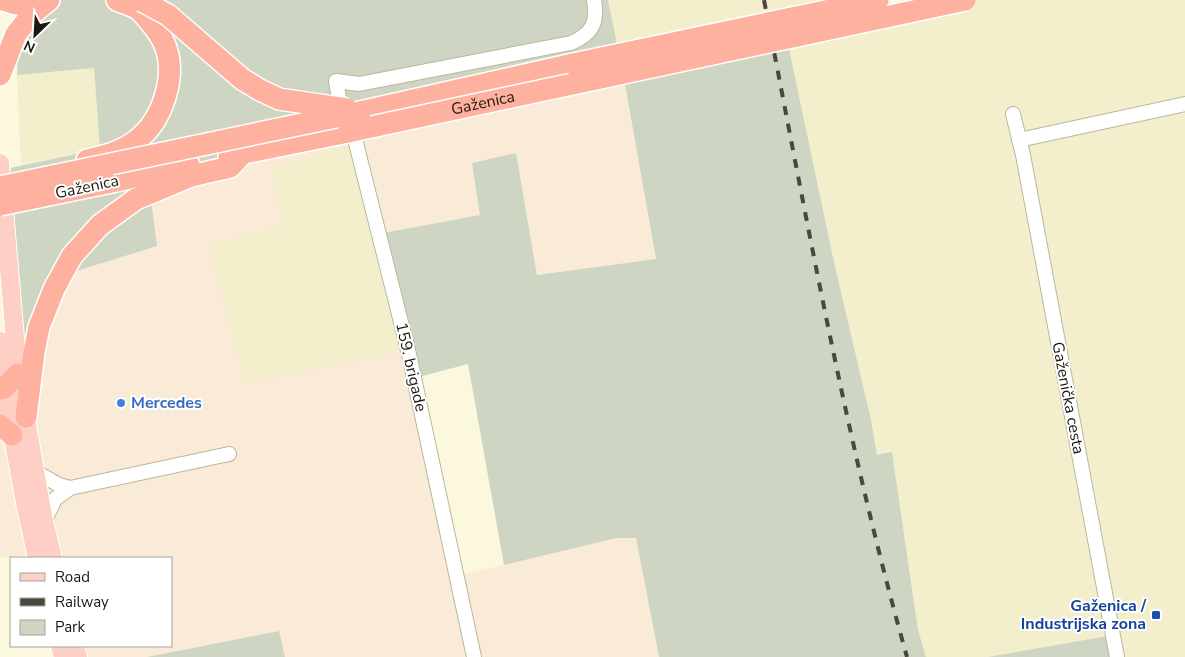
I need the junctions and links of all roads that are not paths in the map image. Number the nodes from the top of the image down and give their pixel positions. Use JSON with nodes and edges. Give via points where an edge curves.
{"nodes":[{"id":1,"x":3,"y":0,"type":"edge"},
{"id":2,"x":45,"y":0,"type":"edge"},
{"id":3,"x":49,"y":0,"type":"edge"},
{"id":4,"x":117,"y":0,"type":"edge"},
{"id":5,"x":594,"y":0,"type":"edge"},
{"id":6,"x":878,"y":0,"type":"edge"},
{"id":7,"x":966,"y":0,"type":"edge"},
{"id":8,"x":140,"y":3,"type":"edge"},
{"id":9,"x":0,"y":75,"type":"edge"},
{"id":10,"x":1185,"y":104,"type":"edge"},
{"id":11,"x":360,"y":112,"type":"junction"},
{"id":12,"x":1013,"y":114,"type":"dead end"},
{"id":13,"x":1019,"y":140,"type":"junction"},
{"id":14,"x":243,"y":153,"type":"junction"},
{"id":15,"x":0,"y":163,"type":"edge"},
{"id":16,"x":39,"y":178,"type":"junction"},
{"id":17,"x":0,"y":187,"type":"edge"},
{"id":18,"x":0,"y":205,"type":"edge"},
{"id":19,"x":0,"y":341,"type":"edge"},
{"id":20,"x":7,"y":384,"type":"edge"},
{"id":21,"x":26,"y":417,"type":"junction"},
{"id":22,"x":6,"y":430,"type":"edge"},
{"id":23,"x":229,"y":454,"type":"dead end"},
{"id":24,"x":36,"y":472,"type":"junction"},
{"id":25,"x":70,"y":488,"type":"junction"},
{"id":26,"x":44,"y":522,"type":"junction"},
{"id":27,"x":37,"y":557,"type":"edge"},
{"id":28,"x":53,"y":557,"type":"edge"},
{"id":29,"x":474,"y":657,"type":"edge"},
{"id":30,"x":1117,"y":657,"type":"edge"}],
"edges":[{"from":1,"to":2,"type":"highway","via":[[16,4]]},
{"from":3,"to":9,"type":"highway","via":[[16,34]]},
{"from":4,"to":8,"type":"highway"},
{"from":5,"to":29,"type":"street","name":"159. brigade","via":[[594,23],[585,37],[571,43],[359,84],[336,81],[356,142],[408,350]]},
{"from":6,"to":11,"type":"highway","name":"Gaženica","bridge":true},
{"from":7,"to":14,"type":"highway","name":"Gaženica","bridge":true},
{"from":8,"to":11,"type":"highway","bridge":true,"via":[[168,15],[242,79],[260,90],[300,103]]},
{"from":8,"to":16,"type":"highway","via":[[164,44],[168,63],[168,84],[156,120],[138,140],[111,154],[51,169]]},
{"from":10,"to":13,"type":"street"},
{"from":11,"to":16,"type":"highway","name":"Gaženica","bridge":true},
{"from":12,"to":13,"type":"street","name":"Gaženička cesta"},
{"from":13,"to":30,"type":"street","name":"Gaženička cesta"},
{"from":14,"to":18,"type":"highway","name":"Gaženica","bridge":true},
{"from":14,"to":21,"type":"highway","via":[[230,167],[191,176],[136,199],[100,226],[72,256],[39,327]]},
{"from":15,"to":20,"type":"main road"},
{"from":16,"to":17,"type":"highway","name":"Gaženica","bridge":true},
{"from":19,"to":20,"type":"main road"},
{"from":20,"to":21,"type":"main road"},
{"from":20,"to":22,"type":"main road"},
{"from":21,"to":24,"type":"main road"},
{"from":22,"to":27,"type":"main road"},
{"from":23,"to":25,"type":"street"},
{"from":24,"to":25,"type":"street"},
{"from":24,"to":26,"type":"main road"},
{"from":25,"to":26,"type":"street","via":[[55,499]]},
{"from":26,"to":28,"type":"main road"}]}
